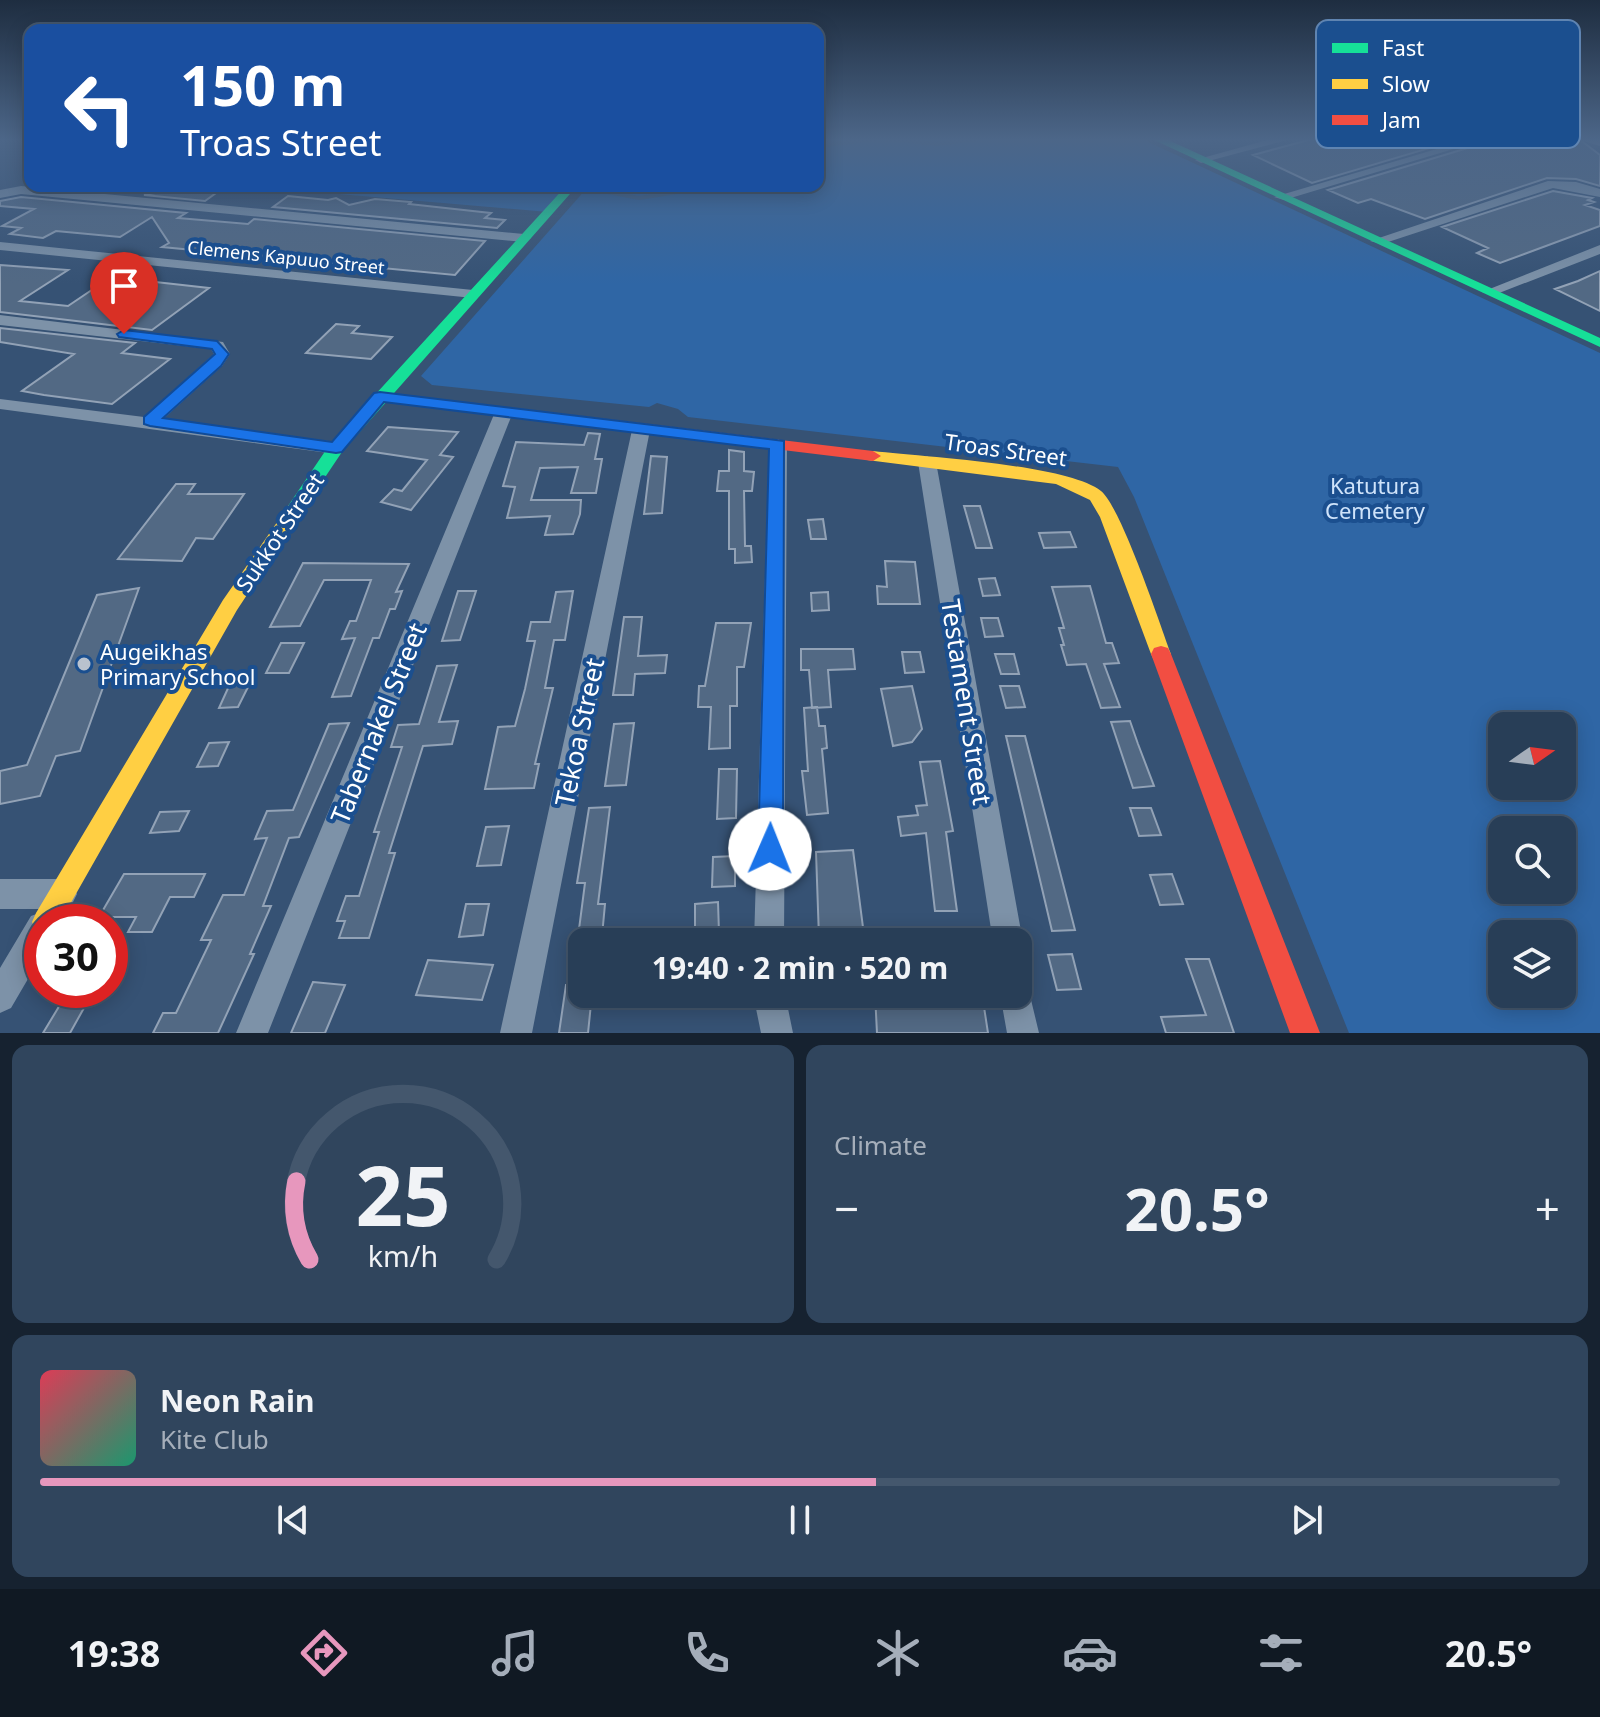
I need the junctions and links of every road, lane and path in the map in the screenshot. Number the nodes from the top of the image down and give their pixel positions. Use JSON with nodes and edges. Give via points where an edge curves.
{"nodes":[{"id":1,"x":1259,"y":187,"type":"edge"},
{"id":2,"x":1314,"y":187,"type":"edge"},
{"id":3,"x":1542,"y":187,"type":"edge"},
{"id":4,"x":1580,"y":187,"type":"edge"},
{"id":5,"x":24,"y":190,"type":"edge"},
{"id":6,"x":42,"y":192,"type":"edge"},
{"id":7,"x":566,"y":192,"type":"edge"},
{"id":8,"x":1600,"y":193,"type":"edge"},
{"id":9,"x":0,"y":194,"type":"edge"},
{"id":10,"x":1280,"y":197,"type":"junction"},
{"id":11,"x":524,"y":238,"type":"junction"},
{"id":12,"x":1377,"y":241,"type":"junction"},
{"id":13,"x":0,"y":246,"type":"edge"},
{"id":14,"x":1600,"y":249,"type":"edge"},
{"id":15,"x":1489,"y":292,"type":"junction"},
{"id":16,"x":473,"y":294,"type":"junction"},
{"id":17,"x":0,"y":320,"type":"edge"},
{"id":18,"x":1600,"y":343,"type":"edge"},
{"id":19,"x":380,"y":397,"type":"junction"},
{"id":20,"x":2,"y":405,"type":"edge"},
{"id":21,"x":504,"y":412,"type":"junction"},
{"id":22,"x":150,"y":421,"type":"junction"},
{"id":23,"x":641,"y":430,"type":"junction"},
{"id":24,"x":778,"y":445,"type":"junction"},
{"id":25,"x":336,"y":448,"type":"junction"},
{"id":26,"x":927,"y":462,"type":"junction"},
{"id":27,"x":0,"y":894,"type":"edge"},
{"id":28,"x":62,"y":894,"type":"junction"},
{"id":29,"x":56,"y":904,"type":"edge"},
{"id":30,"x":769,"y":928,"type":"edge"},
{"id":31,"x":1006,"y":928,"type":"edge"},
{"id":32,"x":24,"y":957,"type":"edge"},
{"id":33,"x":0,"y":997,"type":"edge"},
{"id":34,"x":772,"y":1008,"type":"edge"},
{"id":35,"x":1019,"y":1008,"type":"edge"},
{"id":36,"x":252,"y":1033,"type":"edge"},
{"id":37,"x":516,"y":1033,"type":"edge"},
{"id":38,"x":777,"y":1033,"type":"edge"},
{"id":39,"x":1023,"y":1033,"type":"edge"},
{"id":40,"x":1305,"y":1033,"type":"edge"}],
"edges":[{"from":1,"to":10,"type":"street"},
{"from":2,"to":10,"type":"street"},
{"from":3,"to":12,"type":"street"},
{"from":4,"to":8,"type":"street"},
{"from":5,"to":9,"type":"street"},
{"from":6,"to":11,"type":"street"},
{"from":7,"to":11,"type":"street","name":"Sukkot Street"},
{"from":10,"to":12,"type":"street"},
{"from":11,"to":16,"type":"street","name":"Sukkot Street"},
{"from":12,"to":15,"type":"street"},
{"from":13,"to":16,"type":"street","name":"Clemens Kapuuo Street"},
{"from":14,"to":15,"type":"street"},
{"from":15,"to":18,"type":"street"},
{"from":16,"to":19,"type":"street","name":"Sukkot Street"},
{"from":17,"to":22,"type":"street","via":[[217,345],[222,354],[216,363]]},
{"from":19,"to":21,"type":"street","name":"Troas Street"},
{"from":19,"to":25,"type":"street","name":"Sukkot Street"},
{"from":20,"to":22,"type":"street"},
{"from":21,"to":23,"type":"street","name":"Troas Street"},
{"from":21,"to":36,"type":"street","name":"Tabernakel Street"},
{"from":22,"to":25,"type":"street"},
{"from":23,"to":24,"type":"street","name":"Troas Street"},
{"from":23,"to":37,"type":"street","name":"Tekoa Street"},
{"from":24,"to":26,"type":"street","name":"Troas Street"},
{"from":24,"to":30,"type":"street"},
{"from":25,"to":28,"type":"street","name":"Sukkot Street","via":[[230,605]]},
{"from":26,"to":31,"type":"street","name":"Testament Street"},
{"from":26,"to":40,"type":"street","name":"Troas Street","via":[[1060,479],[1103,503]]},
{"from":27,"to":28,"type":"street"},
{"from":28,"to":29,"type":"street","name":"Sukkot Street"},
{"from":32,"to":33,"type":"street"},
{"from":34,"to":38,"type":"street"},
{"from":35,"to":39,"type":"street"}]}
